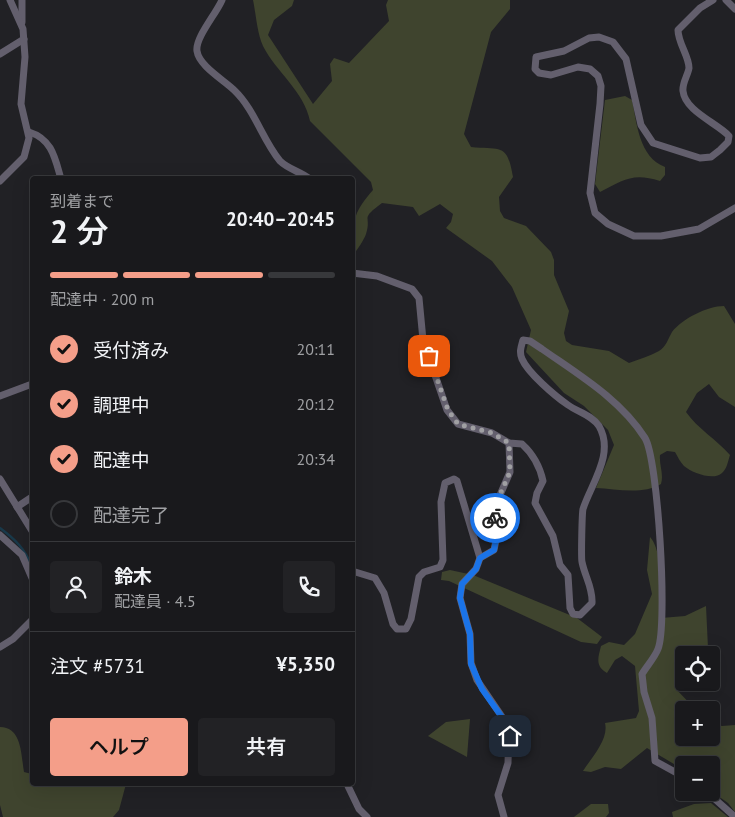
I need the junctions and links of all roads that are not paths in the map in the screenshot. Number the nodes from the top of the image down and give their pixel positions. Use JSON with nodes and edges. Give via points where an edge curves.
{"nodes":[{"id":1,"x":10,"y":0,"type":"edge"},
{"id":2,"x":22,"y":0,"type":"edge"},
{"id":3,"x":222,"y":0,"type":"edge"},
{"id":4,"x":713,"y":0,"type":"edge"},
{"id":5,"x":726,"y":0,"type":"edge"},
{"id":6,"x":735,"y":9,"type":"edge"},
{"id":7,"x":22,"y":23,"type":"junction"},
{"id":8,"x":24,"y":39,"type":"junction"},
{"id":9,"x":0,"y":54,"type":"edge"},
{"id":10,"x":29,"y":132,"type":"junction"},
{"id":11,"x":60,"y":176,"type":"edge"},
{"id":12,"x":305,"y":176,"type":"edge"},
{"id":13,"x":0,"y":181,"type":"edge"},
{"id":14,"x":735,"y":208,"type":"edge"},
{"id":15,"x":355,"y":273,"type":"edge"},
{"id":16,"x":30,"y":385,"type":"edge"},
{"id":17,"x":0,"y":396,"type":"edge"},
{"id":18,"x":509,"y":443,"type":"junction"},
{"id":19,"x":0,"y":479,"type":"edge"},
{"id":20,"x":30,"y":498,"type":"edge"},
{"id":21,"x":16,"y":507,"type":"junction"},
{"id":22,"x":30,"y":528,"type":"edge"},
{"id":23,"x":0,"y":536,"type":"edge"},
{"id":24,"x":480,"y":558,"type":"junction"},
{"id":25,"x":355,"y":572,"type":"edge"},
{"id":26,"x":30,"y":573,"type":"edge"},
{"id":27,"x":30,"y":622,"type":"edge"},
{"id":28,"x":0,"y":647,"type":"edge"},
{"id":29,"x":675,"y":772,"type":"edge"},
{"id":30,"x":348,"y":786,"type":"edge"},
{"id":31,"x":717,"y":801,"type":"edge"},
{"id":32,"x":368,"y":817,"type":"edge"},
{"id":33,"x":504,"y":817,"type":"edge"},
{"id":34,"x":735,"y":817,"type":"edge"}],
"edges":[{"from":1,"to":7,"type":"street"},
{"from":2,"to":7,"type":"street"},
{"from":3,"to":12,"type":"street","via":[[197,44],[197,54],[239,95],[282,163]]},
{"from":4,"to":14,"type":"street","via":[[678,30],[689,68],[683,90],[686,98],[697,113],[729,136],[728,142],[711,157],[700,158],[653,143],[641,125],[626,59],[613,42],[599,37],[589,38],[564,51],[536,57],[535,69],[551,75],[578,67],[590,69],[598,76],[600,104],[590,193],[595,213],[608,224],[634,236],[661,236],[699,230]]},
{"from":5,"to":6,"type":"street"},
{"from":7,"to":8,"type":"street"},
{"from":8,"to":9,"type":"street"},
{"from":8,"to":10,"type":"street","via":[[21,104]]},
{"from":10,"to":11,"type":"street","via":[[48,143]]},
{"from":10,"to":13,"type":"street","via":[[29,145],[24,157]]},
{"from":15,"to":18,"type":"street","via":[[377,276],[412,289],[419,298],[423,340],[448,410],[458,424],[492,433]]},
{"from":16,"to":17,"type":"street"},
{"from":18,"to":24,"type":"street","via":[[510,472],[494,509],[497,535],[494,550]]},
{"from":18,"to":29,"type":"street","via":[[522,444],[540,469],[543,481],[536,503],[553,536],[560,565],[568,576],[570,608],[573,614],[580,614],[592,603],[593,594],[582,561],[583,511],[600,472],[604,452],[600,428],[592,418],[568,405],[523,361],[520,352],[523,340],[542,349],[622,408],[646,440],[659,521],[663,600],[658,648],[642,674],[652,718],[655,761]]},
{"from":19,"to":21,"type":"street"},
{"from":20,"to":21,"type":"street"},
{"from":21,"to":22,"type":"street"},
{"from":23,"to":26,"type":"street","via":[[22,555]]},
{"from":24,"to":25,"type":"street","via":[[454,479],[445,483],[440,502],[443,560],[440,567],[419,577],[406,629],[397,629],[393,624],[384,593],[375,578]]},
{"from":24,"to":33,"type":"street","via":[[476,569],[462,584],[460,598],[470,634],[474,672],[509,727],[508,763],[498,795]]},
{"from":27,"to":28,"type":"street"},
{"from":30,"to":32,"type":"street","via":[[359,809]]},
{"from":31,"to":34,"type":"street"}]}
